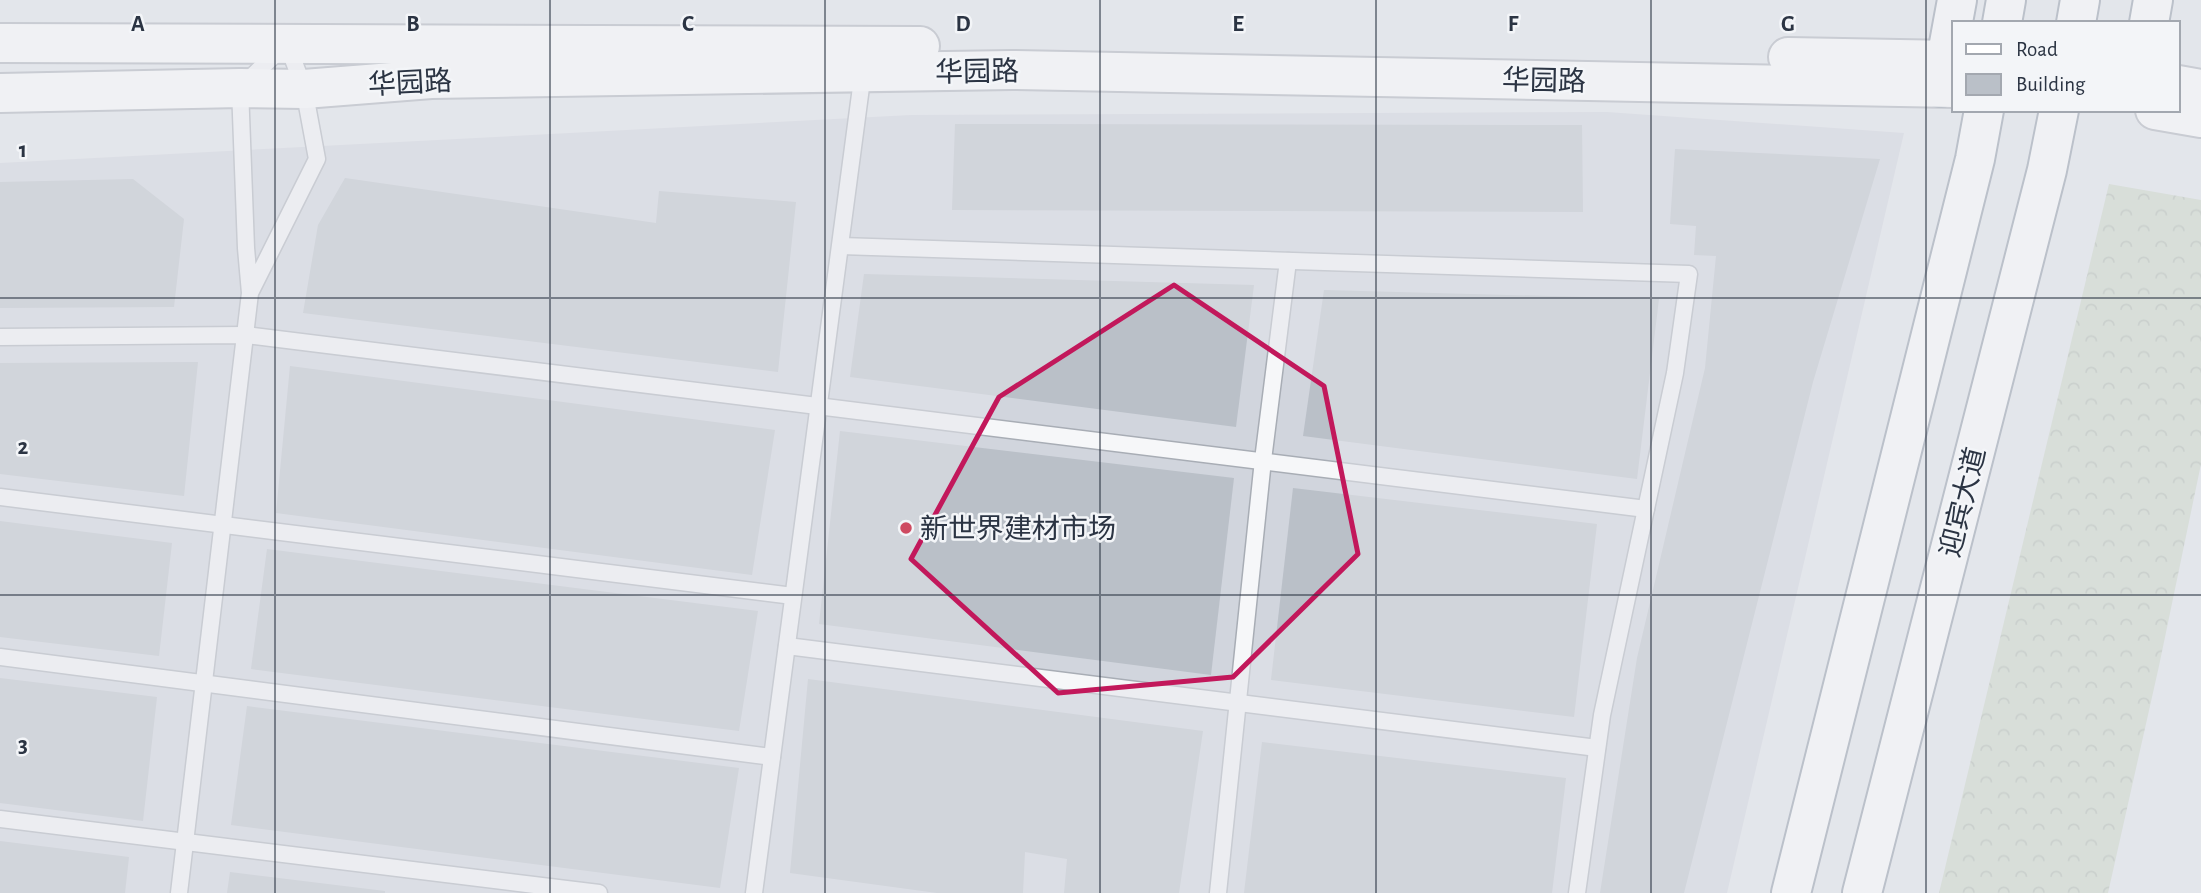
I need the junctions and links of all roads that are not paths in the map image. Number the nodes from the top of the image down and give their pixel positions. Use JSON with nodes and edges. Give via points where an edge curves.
{"nodes":[{"id":1,"x":1956,"y":0,"type":"edge"},
{"id":2,"x":2006,"y":0,"type":"edge"},
{"id":3,"x":2080,"y":0,"type":"edge"},
{"id":4,"x":2153,"y":0,"type":"edge"},
{"id":5,"x":1954,"y":21,"type":"edge"},
{"id":6,"x":2002,"y":21,"type":"edge"},
{"id":7,"x":2076,"y":21,"type":"edge"},
{"id":8,"x":2149,"y":21,"type":"edge"},
{"id":9,"x":1952,"y":42,"type":"edge"},
{"id":10,"x":0,"y":43,"type":"edge"},
{"id":11,"x":287,"y":43,"type":"junction"},
{"id":12,"x":863,"y":72,"type":"junction"},
{"id":13,"x":1949,"y":74,"type":"edge"},
{"id":14,"x":2180,"y":85,"type":"edge"},
{"id":15,"x":240,"y":88,"type":"junction"},
{"id":16,"x":304,"y":89,"type":"junction"},
{"id":17,"x":2201,"y":89,"type":"edge"},
{"id":18,"x":0,"y":93,"type":"edge"},
{"id":19,"x":1984,"y":112,"type":"edge"},
{"id":20,"x":2059,"y":112,"type":"edge"},
{"id":21,"x":2166,"y":112,"type":"edge"},
{"id":22,"x":2201,"y":118,"type":"edge"},
{"id":23,"x":841,"y":246,"type":"junction"},
{"id":24,"x":1288,"y":261,"type":"junction"},
{"id":25,"x":250,"y":293,"type":"junction"},
{"id":26,"x":246,"y":335,"type":"junction"},
{"id":27,"x":0,"y":337,"type":"edge"},
{"id":28,"x":819,"y":405,"type":"junction"},
{"id":29,"x":1263,"y":460,"type":"junction"},
{"id":30,"x":0,"y":497,"type":"edge"},
{"id":31,"x":1646,"y":509,"type":"junction"},
{"id":32,"x":223,"y":525,"type":"junction"},
{"id":33,"x":793,"y":596,"type":"junction"},
{"id":34,"x":787,"y":646,"type":"junction"},
{"id":35,"x":0,"y":657,"type":"edge"},
{"id":36,"x":204,"y":683,"type":"junction"},
{"id":37,"x":1237,"y":703,"type":"junction"},
{"id":38,"x":1597,"y":748,"type":"junction"},
{"id":39,"x":772,"y":757,"type":"junction"},
{"id":40,"x":0,"y":820,"type":"edge"},
{"id":41,"x":185,"y":843,"type":"junction"},
{"id":42,"x":179,"y":893,"type":"edge"},
{"id":43,"x":599,"y":893,"type":"edge"},
{"id":44,"x":754,"y":893,"type":"edge"},
{"id":45,"x":1218,"y":893,"type":"edge"},
{"id":46,"x":1577,"y":893,"type":"edge"},
{"id":47,"x":1791,"y":893,"type":"edge"},
{"id":48,"x":1862,"y":893,"type":"edge"}],
"edges":[{"from":1,"to":5,"type":"main road"},
{"from":2,"to":6,"type":"main road"},
{"from":3,"to":7,"type":"main road"},
{"from":4,"to":8,"type":"main road"},
{"from":9,"to":13,"type":"main road"},
{"from":10,"to":11,"type":"main road","name":"华园路"},
{"from":11,"to":13,"type":"main road","name":"华园路","via":[[994,46]]},
{"from":11,"to":15,"type":"lane"},
{"from":11,"to":16,"type":"lane"},
{"from":12,"to":13,"type":"main road","name":"华园路"},
{"from":12,"to":16,"type":"main road","name":"华园路","via":[[431,79]]},
{"from":12,"to":23,"type":"lane"},
{"from":14,"to":17,"type":"main road"},
{"from":15,"to":16,"type":"main road","name":"华园路"},
{"from":15,"to":18,"type":"main road","name":"华园路"},
{"from":15,"to":25,"type":"lane"},
{"from":16,"to":25,"type":"lane","via":[[317,159]]},
{"from":19,"to":47,"type":"main road"},
{"from":20,"to":48,"type":"main road","name":"迎宾大道"},
{"from":21,"to":22,"type":"main road"},
{"from":23,"to":24,"type":"lane"},
{"from":23,"to":28,"type":"lane"},
{"from":24,"to":29,"type":"lane"},
{"from":24,"to":31,"type":"lane","via":[[1689,274],[1675,373]]},
{"from":25,"to":26,"type":"lane"},
{"from":26,"to":27,"type":"lane"},
{"from":26,"to":28,"type":"lane"},
{"from":26,"to":32,"type":"lane"},
{"from":28,"to":29,"type":"lane"},
{"from":28,"to":33,"type":"lane"},
{"from":29,"to":31,"type":"lane"},
{"from":29,"to":37,"type":"lane"},
{"from":30,"to":32,"type":"lane"},
{"from":31,"to":38,"type":"lane"},
{"from":32,"to":33,"type":"lane"},
{"from":32,"to":36,"type":"lane"},
{"from":33,"to":34,"type":"lane"},
{"from":34,"to":37,"type":"lane"},
{"from":34,"to":39,"type":"lane"},
{"from":35,"to":36,"type":"lane"},
{"from":36,"to":39,"type":"lane"},
{"from":36,"to":41,"type":"lane"},
{"from":37,"to":38,"type":"lane"},
{"from":37,"to":45,"type":"lane"},
{"from":38,"to":46,"type":"lane"},
{"from":39,"to":44,"type":"lane"},
{"from":40,"to":41,"type":"lane"},
{"from":41,"to":42,"type":"lane"},
{"from":41,"to":43,"type":"lane"}]}
